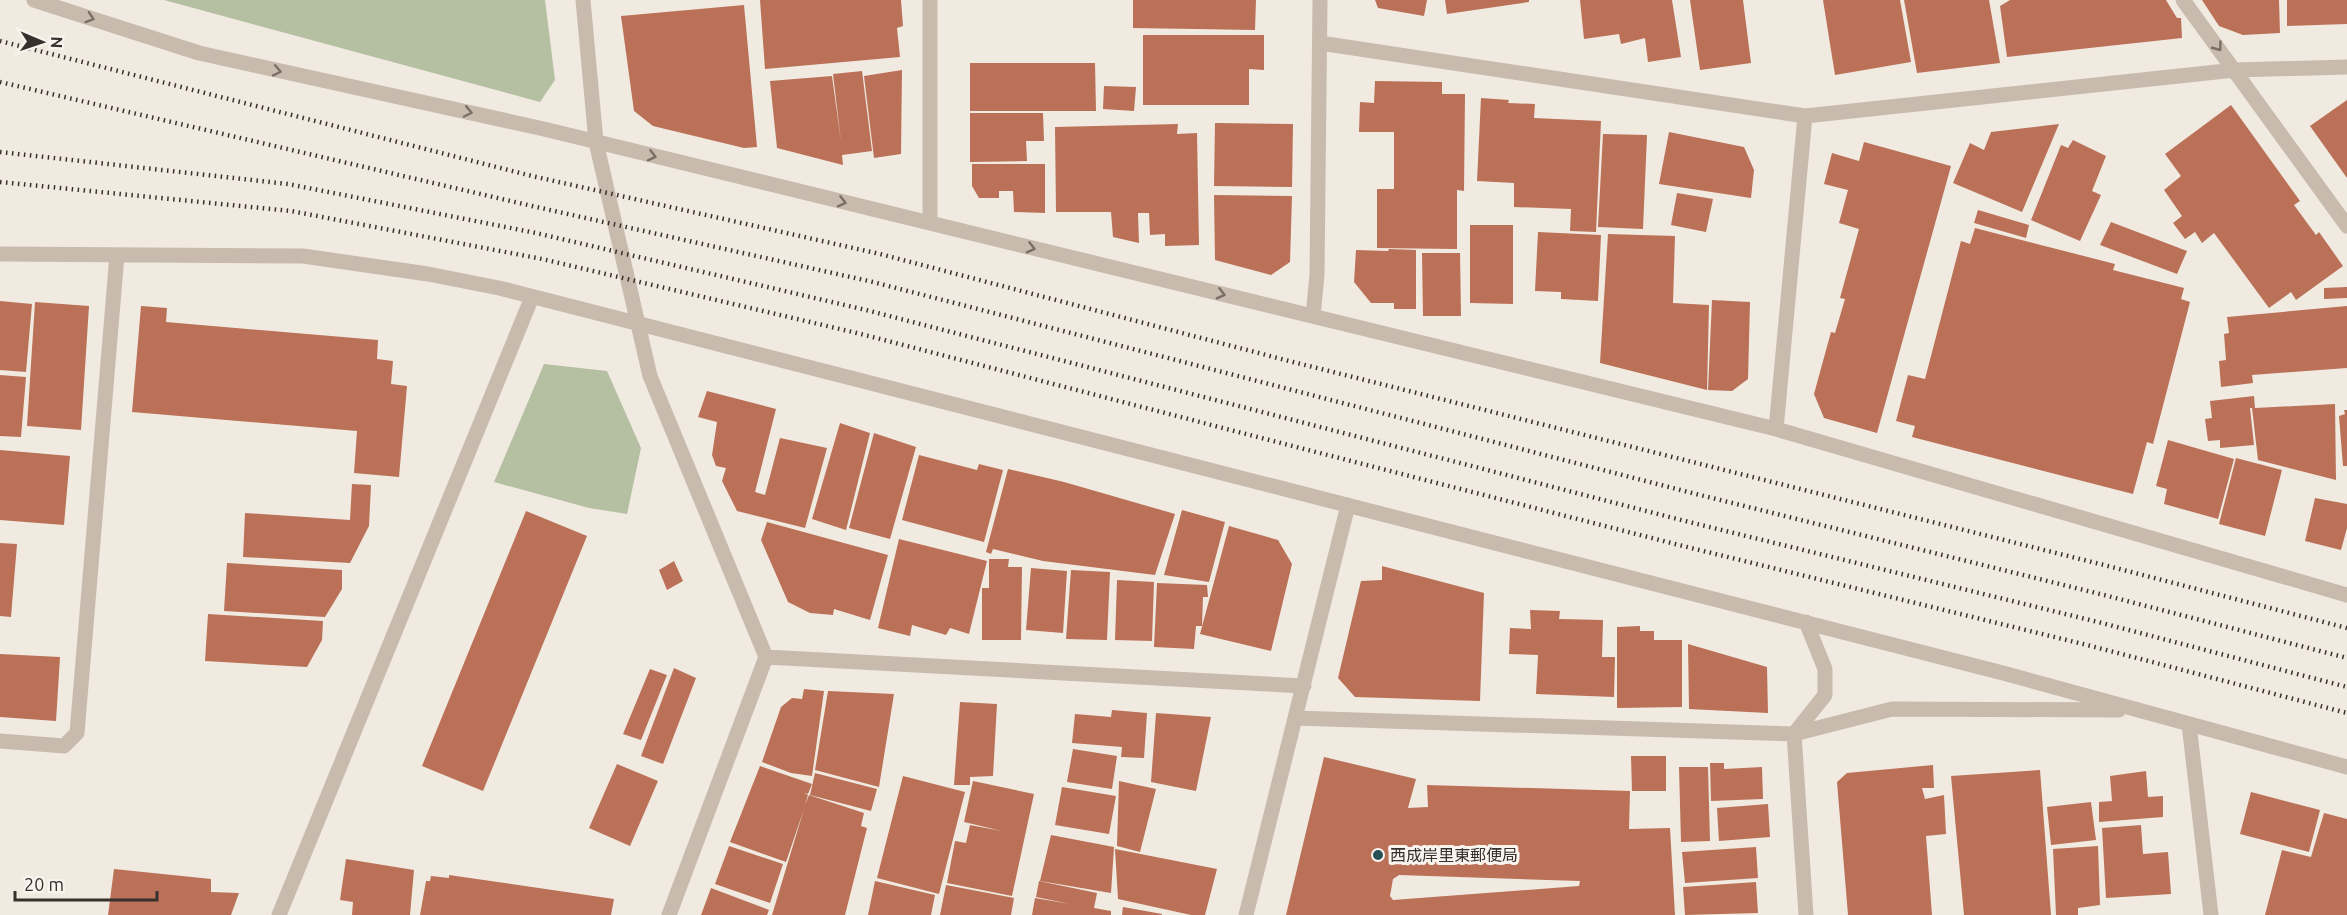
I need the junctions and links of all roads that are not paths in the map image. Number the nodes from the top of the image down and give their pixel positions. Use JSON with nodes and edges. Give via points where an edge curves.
{"nodes":[{"id":1,"x":34,"y":0,"type":"edge"},
{"id":2,"x":583,"y":0,"type":"edge"},
{"id":3,"x":930,"y":0,"type":"edge"},
{"id":4,"x":1320,"y":0,"type":"edge"},
{"id":5,"x":2183,"y":0,"type":"edge"},
{"id":6,"x":1320,"y":44,"type":"junction"},
{"id":7,"x":2347,"y":67,"type":"edge"},
{"id":8,"x":2235,"y":70,"type":"junction"},
{"id":9,"x":1805,"y":116,"type":"junction"},
{"id":10,"x":596,"y":142,"type":"junction"},
{"id":11,"x":930,"y":223,"type":"junction"},
{"id":12,"x":2347,"y":226,"type":"edge"},
{"id":13,"x":0,"y":254,"type":"edge"},
{"id":14,"x":117,"y":255,"type":"junction"},
{"id":15,"x":532,"y":297,"type":"junction"},
{"id":16,"x":1312,"y":316,"type":"junction"},
{"id":17,"x":637,"y":325,"type":"junction"},
{"id":18,"x":1776,"y":429,"type":"junction"},
{"id":19,"x":1348,"y":505,"type":"junction"},
{"id":20,"x":2347,"y":595,"type":"edge"},
{"id":21,"x":1806,"y":622,"type":"junction"},
{"id":22,"x":766,"y":657,"type":"junction"},
{"id":23,"x":1304,"y":686,"type":"junction"},
{"id":24,"x":2140,"y":710,"type":"junction"},
{"id":25,"x":1295,"y":717,"type":"junction"},
{"id":26,"x":2189,"y":724,"type":"junction"},
{"id":27,"x":1794,"y":734,"type":"junction"},
{"id":28,"x":0,"y":741,"type":"edge"},
{"id":29,"x":2347,"y":767,"type":"edge"},
{"id":30,"x":279,"y":915,"type":"edge"},
{"id":31,"x":669,"y":915,"type":"edge"},
{"id":32,"x":1246,"y":915,"type":"edge"},
{"id":33,"x":1806,"y":915,"type":"edge"},
{"id":34,"x":2211,"y":915,"type":"edge"}],
"edges":[{"from":1,"to":10,"type":"street","one_way":true,"via":[[199,53]]},
{"from":2,"to":10,"type":"street"},
{"from":3,"to":11,"type":"street"},
{"from":4,"to":6,"type":"street"},
{"from":5,"to":8,"type":"street","one_way":true},
{"from":6,"to":9,"type":"street"},
{"from":6,"to":16,"type":"street","via":[[1317,275]]},
{"from":7,"to":8,"type":"street"},
{"from":8,"to":9,"type":"street"},
{"from":8,"to":12,"type":"street"},
{"from":9,"to":18,"type":"street"},
{"from":10,"to":11,"type":"street","one_way":true},
{"from":10,"to":17,"type":"street"},
{"from":11,"to":16,"type":"street","one_way":true},
{"from":13,"to":14,"type":"street"},
{"from":14,"to":15,"type":"street","via":[[303,256],[428,274]]},
{"from":14,"to":28,"type":"street","via":[[77,733],[64,747]]},
{"from":15,"to":17,"type":"street"},
{"from":15,"to":30,"type":"street"},
{"from":16,"to":18,"type":"street"},
{"from":17,"to":19,"type":"street"},
{"from":17,"to":22,"type":"street","via":[[650,376]]},
{"from":18,"to":20,"type":"street"},
{"from":19,"to":21,"type":"street"},
{"from":19,"to":23,"type":"street"},
{"from":21,"to":24,"type":"street"},
{"from":21,"to":27,"type":"street","via":[[1825,669],[1825,695]]},
{"from":22,"to":23,"type":"street"},
{"from":22,"to":31,"type":"street"},
{"from":23,"to":25,"type":"street"},
{"from":24,"to":26,"type":"street"},
{"from":24,"to":27,"type":"street","via":[[1892,709]]},
{"from":25,"to":27,"type":"street"},
{"from":25,"to":32,"type":"street"},
{"from":26,"to":29,"type":"street"},
{"from":26,"to":34,"type":"street"},
{"from":27,"to":33,"type":"street"}]}
